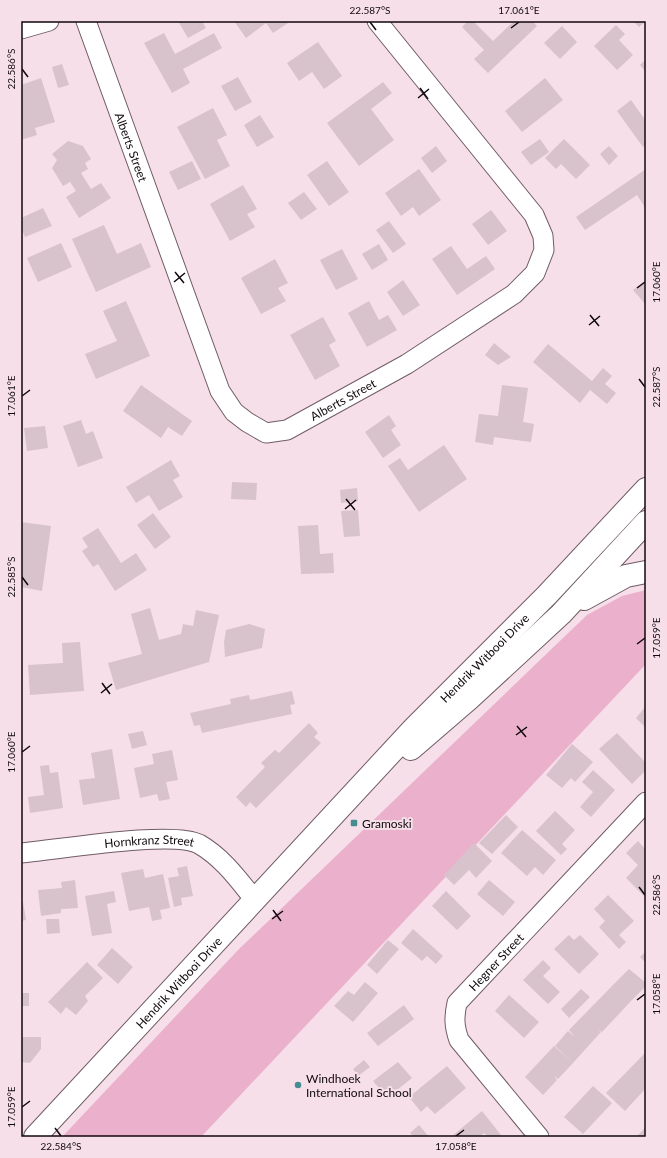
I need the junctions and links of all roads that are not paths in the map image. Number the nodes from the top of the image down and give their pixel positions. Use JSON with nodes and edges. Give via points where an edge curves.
{"nodes":[{"id":1,"x":49,"y":21,"type":"edge"},
{"id":2,"x":86,"y":21,"type":"edge"},
{"id":3,"x":377,"y":21,"type":"edge"},
{"id":4,"x":21,"y":29,"type":"edge"},
{"id":5,"x":646,"y":489,"type":"edge"},
{"id":6,"x":646,"y":522,"type":"edge"},
{"id":7,"x":646,"y":572,"type":"edge"},
{"id":8,"x":561,"y":614,"type":"junction"},
{"id":9,"x":646,"y":802,"type":"edge"},
{"id":10,"x":322,"y":827,"type":"junction"},
{"id":11,"x":21,"y":853,"type":"edge"},
{"id":12,"x":254,"y":899,"type":"junction"},
{"id":13,"x":35,"y":1137,"type":"edge"},
{"id":14,"x":539,"y":1137,"type":"edge"}],
"edges":[{"from":1,"to":4,"type":"street"},
{"from":2,"to":3,"type":"street","name":"Alberts Street","via":[[220,391],[234,412],[246,422],[266,432],[287,430],[408,364],[514,294],[535,273],[544,250],[543,236],[534,215]]},
{"from":5,"to":10,"type":"main road","name":"Hendrik Witbooi Drive","via":[[547,595],[414,728]]},
{"from":6,"to":8,"type":"main road","name":"Hendrik Witbooi Drive"},
{"from":7,"to":8,"type":"main road","via":[[626,576]]},
{"from":8,"to":10,"type":"main road","name":"Hendrik Witbooi Drive","via":[[469,699]]},
{"from":9,"to":14,"type":"street","name":"Hegner Street","via":[[457,1003],[454,1016],[459,1040]]},
{"from":10,"to":12,"type":"main road","name":"Hendrik Witbooi Drive"},
{"from":11,"to":12,"type":"street","name":"Hornkranz Street","via":[[161,838],[198,843],[224,862]]},
{"from":12,"to":13,"type":"main road","name":"Hendrik Witbooi Drive"}]}
